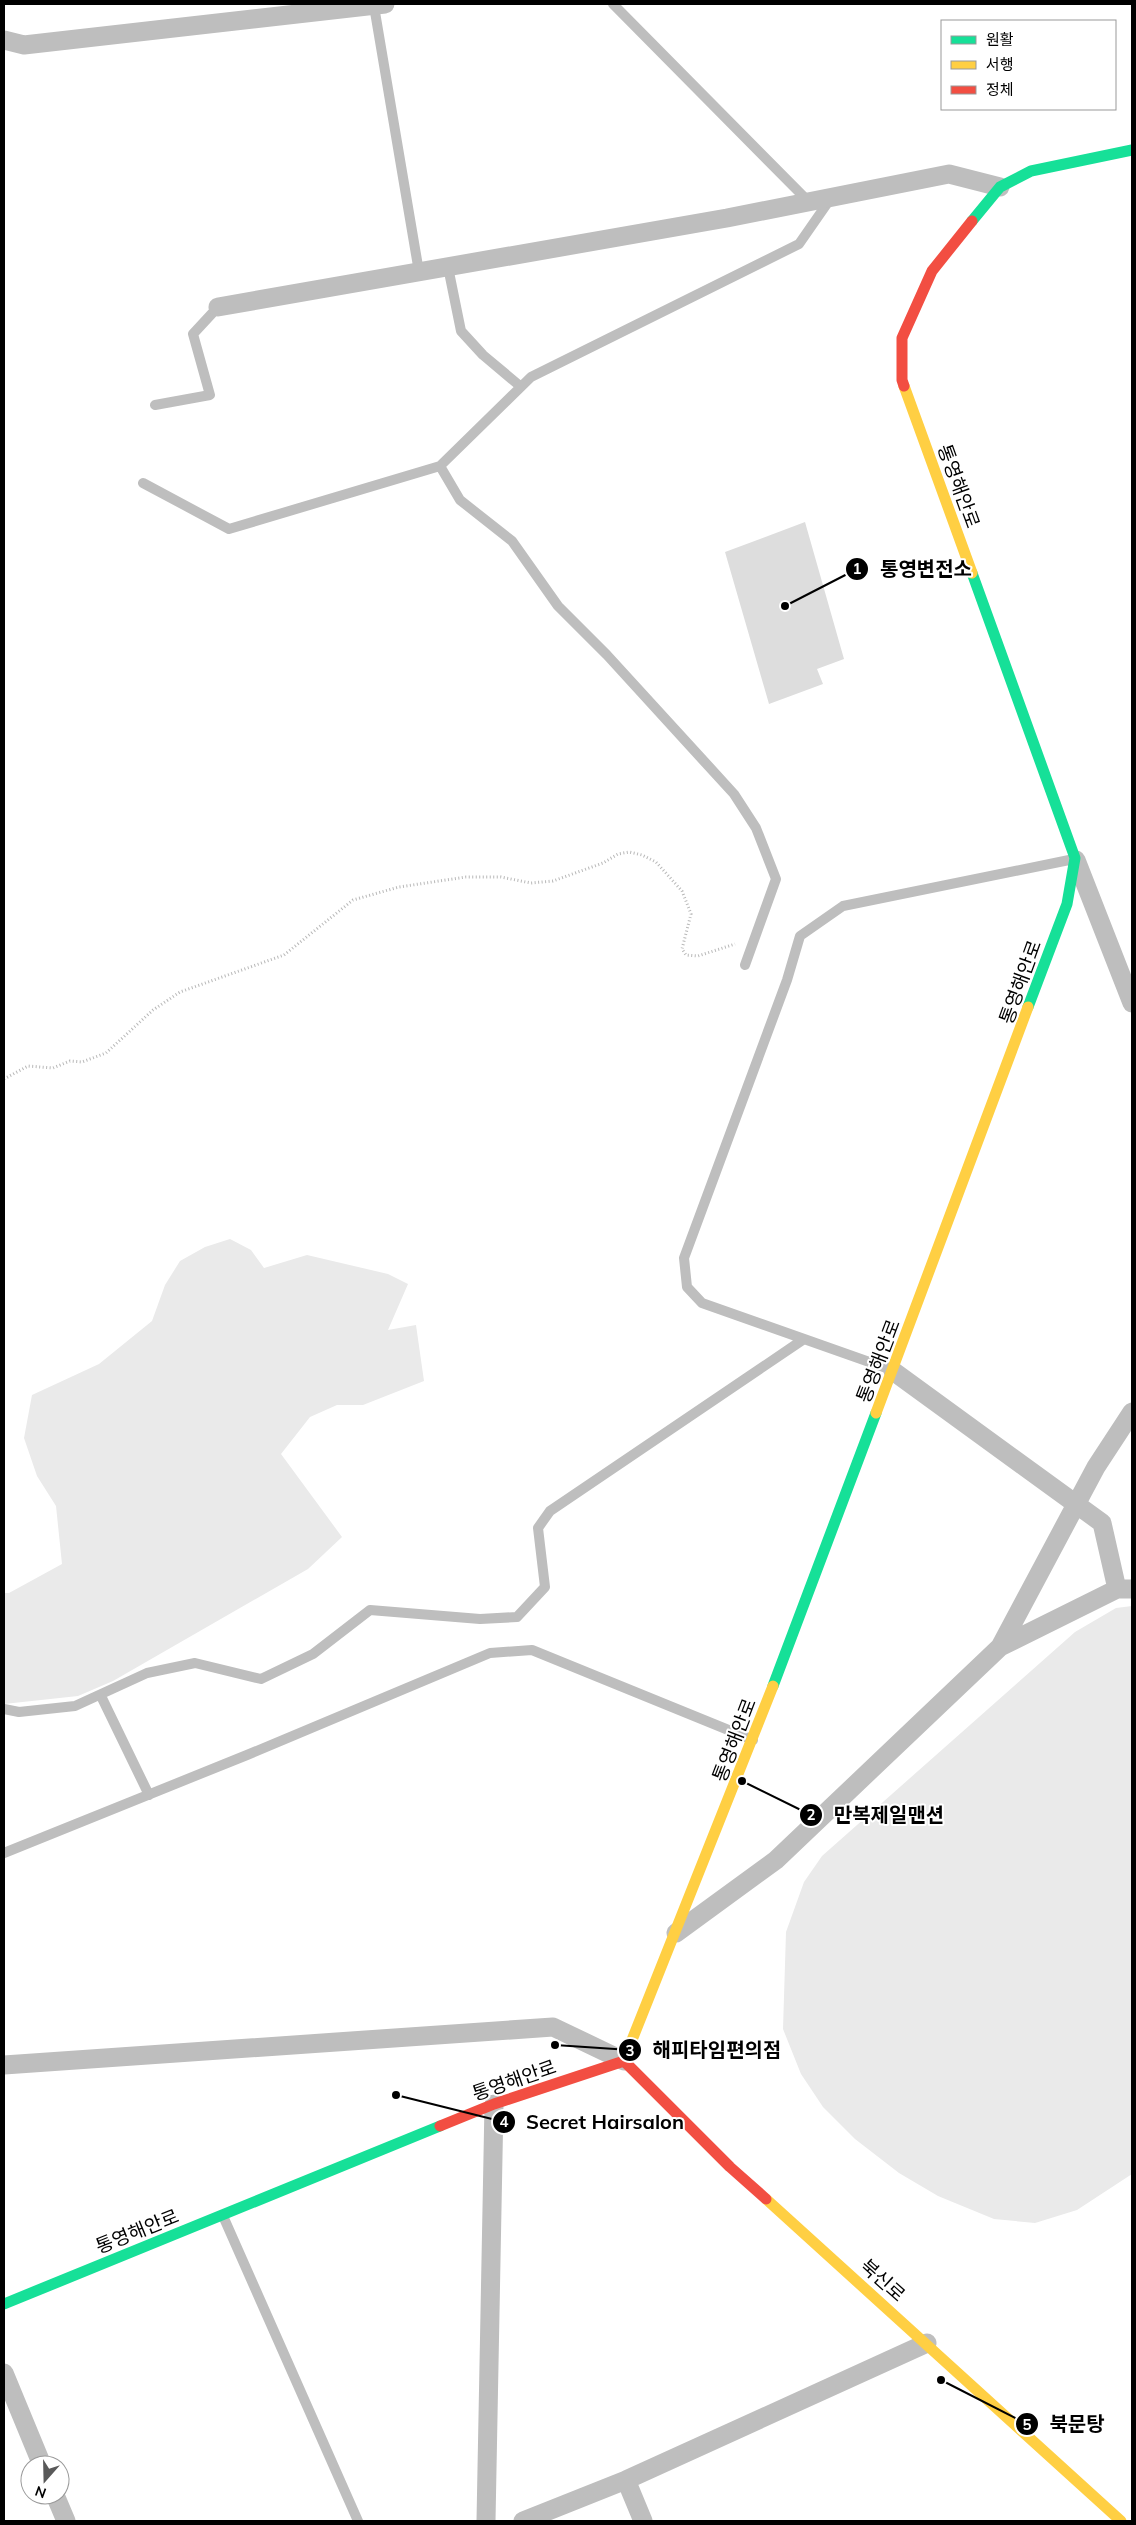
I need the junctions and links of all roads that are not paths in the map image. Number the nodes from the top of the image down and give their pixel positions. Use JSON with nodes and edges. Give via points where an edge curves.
{"nodes":[{"id":1,"x":613,"y":4,"type":"edge"},
{"id":2,"x":380,"y":5,"type":"edge"},
{"id":3,"x":4,"y":40,"type":"edge"},
{"id":4,"x":1132,"y":150,"type":"edge"},
{"id":5,"x":1000,"y":187,"type":"junction"},
{"id":6,"x":832,"y":197,"type":"junction"},
{"id":7,"x":808,"y":202,"type":"junction"},
{"id":8,"x":448,"y":267,"type":"junction"},
{"id":9,"x":419,"y":272,"type":"junction"},
{"id":10,"x":218,"y":307,"type":"joint"},
{"id":11,"x":520,"y":386,"type":"junction"},
{"id":12,"x":155,"y":405,"type":"dead end"},
{"id":13,"x":440,"y":466,"type":"junction"},
{"id":14,"x":143,"y":483,"type":"dead end"},
{"id":15,"x":1075,"y":858,"type":"junction"},
{"id":16,"x":745,"y":965,"type":"dead end"},
{"id":17,"x":1132,"y":1003,"type":"edge"},
{"id":18,"x":804,"y":1339,"type":"junction"},
{"id":19,"x":893,"y":1371,"type":"junction"},
{"id":20,"x":1132,"y":1412,"type":"edge"},
{"id":21,"x":1076,"y":1504,"type":"junction"},
{"id":22,"x":1125,"y":1589,"type":"edge"},
{"id":23,"x":1000,"y":1647,"type":"junction"},
{"id":24,"x":101,"y":1696,"type":"junction"},
{"id":25,"x":4,"y":1709,"type":"edge"},
{"id":26,"x":754,"y":1740,"type":"junction"},
{"id":27,"x":149,"y":1795,"type":"junction"},
{"id":28,"x":4,"y":1853,"type":"edge"},
{"id":29,"x":675,"y":1934,"type":"junction"},
{"id":30,"x":624,"y":2061,"type":"junction"},
{"id":31,"x":4,"y":2065,"type":"edge"},
{"id":32,"x":494,"y":2104,"type":"junction"},
{"id":33,"x":222,"y":2215,"type":"junction"},
{"id":34,"x":4,"y":2304,"type":"edge"},
{"id":35,"x":927,"y":2343,"type":"junction"},
{"id":36,"x":4,"y":2373,"type":"edge"},
{"id":37,"x":38,"y":2455,"type":"edge"},
{"id":38,"x":626,"y":2480,"type":"junction"},
{"id":39,"x":59,"y":2505,"type":"edge"},
{"id":40,"x":66,"y":2521,"type":"edge"},
{"id":41,"x":358,"y":2521,"type":"edge"},
{"id":42,"x":486,"y":2521,"type":"edge"},
{"id":43,"x":523,"y":2521,"type":"edge"},
{"id":44,"x":643,"y":2521,"type":"edge"},
{"id":45,"x":1121,"y":2521,"type":"edge"}],
"edges":[{"from":1,"to":7,"type":"lane"},
{"from":2,"to":3,"type":"street","via":[[24,45]]},
{"from":2,"to":9,"type":"lane"},
{"from":4,"to":5,"type":"street","name":"통영해안로","via":[[1031,171]]},
{"from":5,"to":6,"type":"street","via":[[949,174]]},
{"from":5,"to":15,"type":"street","name":"통영해안로","via":[[932,271],[902,338],[902,380]]},
{"from":6,"to":7,"type":"street"},
{"from":6,"to":11,"type":"lane","via":[[798,244],[531,377]]},
{"from":7,"to":8,"type":"street"},
{"from":8,"to":9,"type":"street"},
{"from":8,"to":11,"type":"lane","via":[[461,331]]},
{"from":9,"to":10,"type":"street"},
{"from":10,"to":12,"type":"lane","via":[[193,334],[210,395]]},
{"from":11,"to":13,"type":"lane"},
{"from":13,"to":14,"type":"lane","via":[[229,529]]},
{"from":13,"to":16,"type":"lane","via":[[460,500],[512,541],[558,606],[734,794],[756,828],[776,878]]},
{"from":15,"to":17,"type":"street"},
{"from":15,"to":18,"type":"lane","via":[[843,906],[800,936],[787,980],[684,1258],[688,1287],[702,1303]]},
{"from":15,"to":19,"type":"street","name":"통영해안로","via":[[1068,904]]},
{"from":18,"to":19,"type":"lane"},
{"from":18,"to":24,"type":"lane","via":[[550,1511],[538,1528],[544,1587],[517,1618],[480,1619],[370,1610],[313,1654],[261,1679],[195,1664],[147,1673]]},
{"from":19,"to":21,"type":"street"},
{"from":19,"to":26,"type":"street","name":"통영해안로"},
{"from":20,"to":21,"type":"street"},
{"from":21,"to":22,"type":"street","via":[[1102,1523]]},
{"from":21,"to":23,"type":"street"},
{"from":22,"to":23,"type":"street"},
{"from":23,"to":29,"type":"street","via":[[776,1860]]},
{"from":24,"to":25,"type":"lane","via":[[76,1706],[19,1712]]},
{"from":24,"to":27,"type":"lane"},
{"from":26,"to":27,"type":"lane","via":[[532,1650],[490,1653]]},
{"from":26,"to":29,"type":"street","name":"통영해안로"},
{"from":27,"to":28,"type":"lane"},
{"from":29,"to":30,"type":"street","name":"통영해안로"},
{"from":30,"to":31,"type":"street","via":[[553,2027]]},
{"from":30,"to":32,"type":"street","name":"통영해안로"},
{"from":30,"to":35,"type":"street","name":"북신로","via":[[730,2167]]},
{"from":32,"to":33,"type":"street","name":"통영해안로"},
{"from":32,"to":42,"type":"street"},
{"from":33,"to":34,"type":"street","name":"통영해안로"},
{"from":33,"to":41,"type":"lane"},
{"from":35,"to":38,"type":"street"},
{"from":35,"to":45,"type":"street","name":"북신로"},
{"from":36,"to":37,"type":"street"},
{"from":38,"to":43,"type":"street"},
{"from":38,"to":44,"type":"street"},
{"from":39,"to":40,"type":"street"}]}
